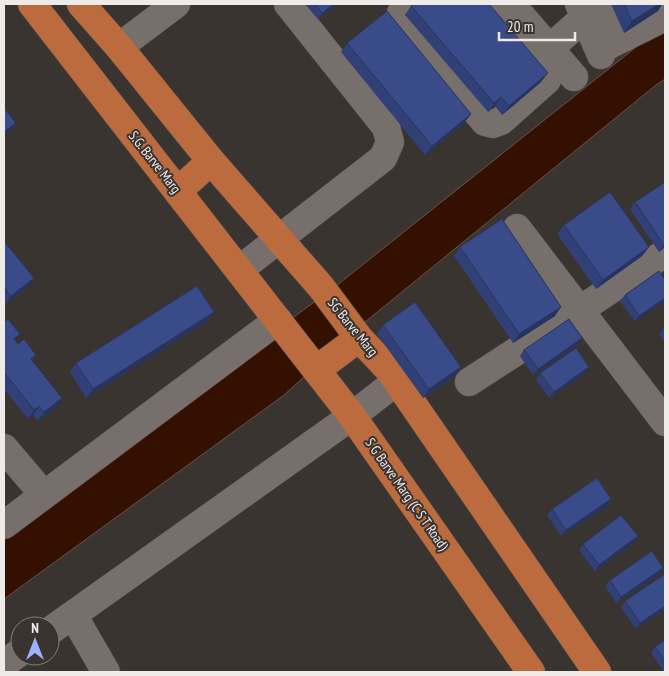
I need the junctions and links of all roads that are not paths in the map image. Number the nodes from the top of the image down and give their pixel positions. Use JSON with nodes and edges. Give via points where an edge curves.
{"nodes":[{"id":1,"x":32,"y":4,"type":"edge"},
{"id":2,"x":81,"y":4,"type":"edge"},
{"id":3,"x":176,"y":4,"type":"edge"},
{"id":4,"x":288,"y":4,"type":"edge"},
{"id":5,"x":409,"y":4,"type":"edge"},
{"id":6,"x":479,"y":4,"type":"edge"},
{"id":7,"x":511,"y":4,"type":"edge"},
{"id":8,"x":589,"y":8,"type":"edge"},
{"id":9,"x":665,"y":13,"type":"edge"},
{"id":10,"x":119,"y":47,"type":"junction"},
{"id":11,"x":558,"y":68,"type":"junction"},
{"id":12,"x":211,"y":161,"type":"junction"},
{"id":13,"x":178,"y":191,"type":"junction"},
{"id":14,"x":518,"y":228,"type":"dead end"},
{"id":15,"x":280,"y":239,"type":"junction"},
{"id":16,"x":665,"y":253,"type":"edge"},
{"id":17,"x":239,"y":270,"type":"junction"},
{"id":18,"x":580,"y":310,"type":"junction"},
{"id":19,"x":280,"y":322,"type":"junction"},
{"id":20,"x":359,"y":338,"type":"junction"},
{"id":21,"x":316,"y":370,"type":"junction"},
{"id":22,"x":393,"y":376,"type":"junction"},
{"id":23,"x":469,"y":382,"type":"dead end"},
{"id":24,"x":349,"y":413,"type":"junction"},
{"id":25,"x":665,"y":422,"type":"edge"},
{"id":26,"x":4,"y":448,"type":"edge"},
{"id":27,"x":44,"y":494,"type":"junction"},
{"id":28,"x":4,"y":525,"type":"edge"},
{"id":29,"x":72,"y":615,"type":"junction"},
{"id":30,"x":60,"y":624,"type":"edge"},
{"id":31,"x":106,"y":672,"type":"edge"},
{"id":32,"x":531,"y":672,"type":"edge"},
{"id":33,"x":597,"y":672,"type":"edge"}],
"edges":[{"from":1,"to":13,"type":"main road","name":"S.G. Barve Marg"},
{"from":2,"to":10,"type":"main road","name":"SG Barve Marg"},
{"from":3,"to":10,"type":"street"},
{"from":4,"to":15,"type":"street","via":[[386,127],[390,142],[383,158]]},
{"from":5,"to":11,"type":"street","via":[[401,11],[401,20],[485,122],[501,122]]},
{"from":6,"to":11,"type":"street"},
{"from":7,"to":11,"type":"street"},
{"from":8,"to":9,"type":"street","via":[[606,48],[659,20]]},
{"from":8,"to":11,"type":"street"},
{"from":10,"to":12,"type":"main road","name":"SG Barve Marg"},
{"from":12,"to":13,"type":"main road"},
{"from":12,"to":15,"type":"main road","name":"SG Barve Marg"},
{"from":13,"to":17,"type":"main road","name":"S.G. Barve Marg"},
{"from":14,"to":18,"type":"street"},
{"from":15,"to":17,"type":"street"},
{"from":15,"to":20,"type":"main road","name":"SG Barve Marg"},
{"from":16,"to":18,"type":"street"},
{"from":17,"to":19,"type":"main road","name":"S.G. Barve Marg"},
{"from":18,"to":23,"type":"street"},
{"from":18,"to":25,"type":"street"},
{"from":19,"to":21,"type":"main road","name":"S G Barve Marg (C S T Road)"},
{"from":19,"to":27,"type":"street"},
{"from":20,"to":21,"type":"main road"},
{"from":20,"to":22,"type":"main road","name":"SG Barve Marg"},
{"from":21,"to":24,"type":"main road","name":"S G Barve Marg (C S T Road)"},
{"from":22,"to":24,"type":"street"},
{"from":22,"to":33,"type":"main road","name":"SG Barve Marg"},
{"from":24,"to":29,"type":"street"},
{"from":24,"to":32,"type":"main road","name":"S G Barve Marg (C S T Road)"},
{"from":26,"to":27,"type":"street"},
{"from":27,"to":28,"type":"street"},
{"from":29,"to":30,"type":"street"},
{"from":29,"to":31,"type":"street"}]}
